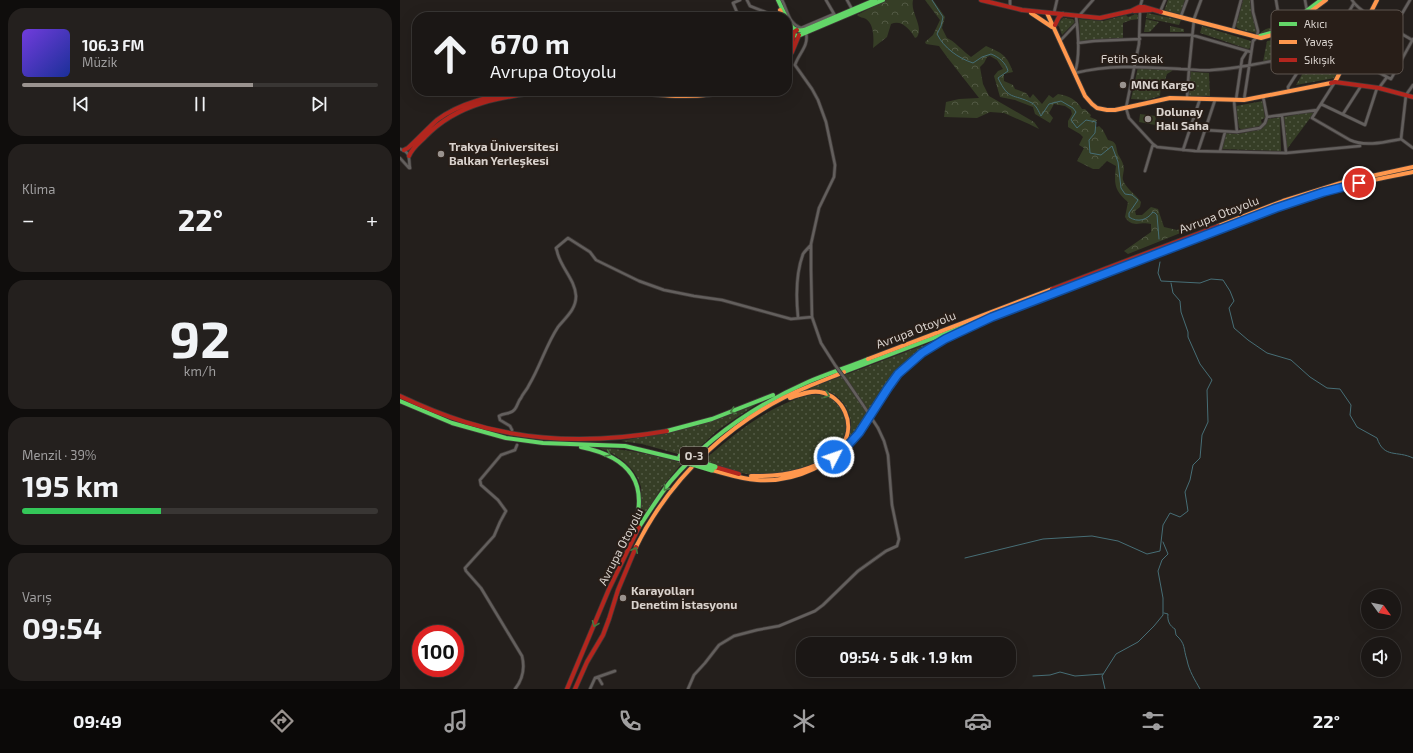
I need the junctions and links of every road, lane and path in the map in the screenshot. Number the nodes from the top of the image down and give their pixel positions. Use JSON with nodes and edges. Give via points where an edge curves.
{"nodes":[{"id":1,"x":740,"y":0,"type":"edge"},
{"id":2,"x":747,"y":0,"type":"edge"},
{"id":3,"x":777,"y":0,"type":"edge"},
{"id":4,"x":782,"y":0,"type":"edge"},
{"id":5,"x":826,"y":0,"type":"edge"},
{"id":6,"x":846,"y":0,"type":"edge"},
{"id":7,"x":875,"y":0,"type":"edge"},
{"id":8,"x":882,"y":0,"type":"edge"},
{"id":9,"x":981,"y":0,"type":"edge"},
{"id":10,"x":1010,"y":0,"type":"edge"},
{"id":11,"x":1057,"y":0,"type":"edge"},
{"id":12,"x":1093,"y":0,"type":"edge"},
{"id":13,"x":1142,"y":0,"type":"edge"},
{"id":14,"x":1165,"y":0,"type":"edge"},
{"id":15,"x":1187,"y":0,"type":"edge"},
{"id":16,"x":1201,"y":0,"type":"edge"},
{"id":17,"x":1241,"y":0,"type":"edge"},
{"id":18,"x":1252,"y":0,"type":"edge"},
{"id":19,"x":1276,"y":0,"type":"edge"},
{"id":20,"x":1305,"y":0,"type":"edge"},
{"id":21,"x":1321,"y":0,"type":"edge"},
{"id":22,"x":1326,"y":0,"type":"edge"},
{"id":23,"x":1377,"y":0,"type":"edge"},
{"id":24,"x":1410,"y":0,"type":"edge"},
{"id":25,"x":1353,"y":2,"type":"edge"},
{"id":26,"x":1010,"y":8,"type":"junction"},
{"id":27,"x":1140,"y":9,"type":"junction"},
{"id":28,"x":1278,"y":10,"type":"edge"},
{"id":29,"x":1308,"y":10,"type":"edge"},
{"id":30,"x":1310,"y":10,"type":"edge"},
{"id":31,"x":1311,"y":10,"type":"edge"},
{"id":32,"x":1363,"y":10,"type":"edge"},
{"id":33,"x":1372,"y":10,"type":"edge"},
{"id":34,"x":853,"y":11,"type":"junction"},
{"id":35,"x":1028,"y":11,"type":"junction"},
{"id":36,"x":737,"y":12,"type":"edge"},
{"id":37,"x":767,"y":12,"type":"edge"},
{"id":38,"x":781,"y":12,"type":"edge"},
{"id":39,"x":787,"y":12,"type":"edge"},
{"id":40,"x":1160,"y":12,"type":"junction"},
{"id":41,"x":1403,"y":12,"type":"edge"},
{"id":42,"x":1051,"y":13,"type":"junction"},
{"id":43,"x":1064,"y":14,"type":"junction"},
{"id":44,"x":1078,"y":16,"type":"junction"},
{"id":45,"x":1181,"y":16,"type":"junction"},
{"id":46,"x":836,"y":18,"type":"junction"},
{"id":47,"x":1194,"y":19,"type":"junction"},
{"id":48,"x":792,"y":22,"type":"edge"},
{"id":49,"x":1076,"y":24,"type":"junction"},
{"id":50,"x":792,"y":27,"type":"edge"},
{"id":51,"x":1055,"y":28,"type":"junction"},
{"id":52,"x":792,"y":30,"type":"edge"},
{"id":53,"x":1232,"y":31,"type":"junction"},
{"id":54,"x":797,"y":33,"type":"junction"},
{"id":55,"x":806,"y":33,"type":"junction"},
{"id":56,"x":1192,"y":34,"type":"junction"},
{"id":57,"x":1403,"y":34,"type":"edge"},
{"id":58,"x":1271,"y":35,"type":"edge"},
{"id":59,"x":1140,"y":37,"type":"junction"},
{"id":60,"x":1257,"y":37,"type":"junction"},
{"id":61,"x":1413,"y":39,"type":"edge"},
{"id":62,"x":1060,"y":41,"type":"junction"},
{"id":63,"x":792,"y":42,"type":"edge"},
{"id":64,"x":1078,"y":43,"type":"junction"},
{"id":65,"x":1247,"y":51,"type":"junction"},
{"id":66,"x":792,"y":52,"type":"edge"},
{"id":67,"x":1251,"y":52,"type":"junction"},
{"id":68,"x":1403,"y":58,"type":"edge"},
{"id":69,"x":1271,"y":61,"type":"edge"},
{"id":70,"x":1135,"y":66,"type":"junction"},
{"id":71,"x":1249,"y":66,"type":"junction"},
{"id":72,"x":1240,"y":68,"type":"junction"},
{"id":73,"x":1189,"y":69,"type":"junction"},
{"id":74,"x":1075,"y":73,"type":"junction"},
{"id":75,"x":1297,"y":74,"type":"edge"},
{"id":76,"x":1340,"y":74,"type":"edge"},
{"id":77,"x":1382,"y":74,"type":"edge"},
{"id":78,"x":1394,"y":74,"type":"edge"},
{"id":79,"x":1387,"y":77,"type":"junction"},
{"id":80,"x":1335,"y":82,"type":"junction"},
{"id":81,"x":1413,"y":85,"type":"edge"},
{"id":82,"x":1361,"y":86,"type":"junction"},
{"id":83,"x":1378,"y":88,"type":"junction"},
{"id":84,"x":1289,"y":92,"type":"junction"},
{"id":85,"x":1406,"y":95,"type":"junction"},
{"id":86,"x":489,"y":96,"type":"edge"},
{"id":87,"x":513,"y":96,"type":"edge"},
{"id":88,"x":688,"y":96,"type":"edge"},
{"id":89,"x":708,"y":96,"type":"edge"},
{"id":90,"x":1263,"y":96,"type":"junction"},
{"id":91,"x":1413,"y":97,"type":"edge"},
{"id":92,"x":1187,"y":98,"type":"junction"},
{"id":93,"x":1200,"y":99,"type":"junction"},
{"id":94,"x":1215,"y":100,"type":"junction"},
{"id":95,"x":1244,"y":100,"type":"junction"},
{"id":96,"x":1235,"y":101,"type":"junction"},
{"id":97,"x":1321,"y":104,"type":"junction"},
{"id":98,"x":1126,"y":108,"type":"junction"},
{"id":99,"x":1318,"y":110,"type":"junction"},
{"id":100,"x":1343,"y":114,"type":"junction"},
{"id":101,"x":1282,"y":115,"type":"junction"},
{"id":102,"x":1267,"y":117,"type":"junction"},
{"id":103,"x":1192,"y":124,"type":"junction"},
{"id":104,"x":1205,"y":128,"type":"junction"},
{"id":105,"x":1225,"y":132,"type":"junction"},
{"id":106,"x":1237,"y":132,"type":"junction"},
{"id":107,"x":1401,"y":139,"type":"junction"},
{"id":108,"x":1153,"y":144,"type":"junction"},
{"id":109,"x":1360,"y":146,"type":"dead end"},
{"id":110,"x":1413,"y":148,"type":"edge"},
{"id":111,"x":1183,"y":150,"type":"junction"},
{"id":112,"x":401,"y":151,"type":"edge"},
{"id":113,"x":1198,"y":151,"type":"junction"},
{"id":114,"x":1220,"y":151,"type":"junction"},
{"id":115,"x":1286,"y":153,"type":"junction"},
{"id":116,"x":409,"y":156,"type":"junction"},
{"id":117,"x":400,"y":159,"type":"edge"},
{"id":118,"x":1413,"y":168,"type":"edge"},
{"id":119,"x":1145,"y":171,"type":"dead end"},
{"id":120,"x":1413,"y":172,"type":"edge"},
{"id":121,"x":811,"y":244,"type":"junction"},
{"id":122,"x":798,"y":317,"type":"junction"},
{"id":123,"x":812,"y":317,"type":"junction"},
{"id":124,"x":992,"y":317,"type":"junction"},
{"id":125,"x":808,"y":382,"type":"junction"},
{"id":126,"x":400,"y":396,"type":"edge"},
{"id":127,"x":400,"y":401,"type":"edge"},
{"id":128,"x":740,"y":424,"type":"junction"},
{"id":129,"x":512,"y":430,"type":"dead end"},
{"id":130,"x":580,"y":440,"type":"junction"},
{"id":131,"x":543,"y":443,"type":"junction"},
{"id":132,"x":517,"y":445,"type":"dead end"},
{"id":133,"x":680,"y":458,"type":"junction"},
{"id":134,"x":713,"y":468,"type":"junction"},
{"id":135,"x":619,"y":569,"type":"junction"},
{"id":136,"x":615,"y":671,"type":"dead end"},
{"id":137,"x":598,"y":677,"type":"junction"},
{"id":138,"x":602,"y":684,"type":"dead end"},
{"id":139,"x":515,"y":689,"type":"edge"},
{"id":140,"x":567,"y":689,"type":"edge"},
{"id":141,"x":575,"y":689,"type":"edge"},
{"id":142,"x":590,"y":689,"type":"edge"},
{"id":143,"x":688,"y":689,"type":"edge"}],
"edges":[{"from":1,"to":36,"type":"street","via":[[733,3]]},
{"from":2,"to":37,"type":"street","via":[[750,6]]},
{"from":3,"to":38,"type":"main road"},
{"from":4,"to":39,"type":"street"},
{"from":5,"to":46,"type":"street"},
{"from":6,"to":34,"type":"street"},
{"from":7,"to":34,"type":"main road"},
{"from":8,"to":46,"type":"main road"},
{"from":9,"to":26,"type":"main road"},
{"from":10,"to":26,"type":"street"},
{"from":11,"to":42,"type":"street"},
{"from":12,"to":44,"type":"street"},
{"from":13,"to":27,"type":"street"},
{"from":14,"to":40,"type":"street"},
{"from":15,"to":45,"type":"street"},
{"from":16,"to":47,"type":"street"},
{"from":17,"to":53,"type":"street"},
{"from":18,"to":60,"type":"street","via":[[1258,29]]},
{"from":19,"to":28,"type":"street"},
{"from":20,"to":29,"type":"street"},
{"from":21,"to":30,"type":"main road"},
{"from":22,"to":31,"type":"main road"},
{"from":23,"to":33,"type":"main road"},
{"from":24,"to":41,"type":"street"},
{"from":25,"to":32,"type":"street"},
{"from":26,"to":35,"type":"main road"},
{"from":27,"to":40,"type":"main road"},
{"from":27,"to":44,"type":"main road","via":[[1105,18]]},
{"from":27,"to":59,"type":"street"},
{"from":34,"to":46,"type":"main road"},
{"from":35,"to":42,"type":"main road"},
{"from":35,"to":51,"type":"main road"},
{"from":40,"to":45,"type":"main road"},
{"from":42,"to":43,"type":"main road"},
{"from":42,"to":51,"type":"main road"},
{"from":43,"to":44,"type":"main road"},
{"from":43,"to":51,"type":"main road","via":[[1059,17]]},
{"from":44,"to":49,"type":"street"},
{"from":45,"to":47,"type":"main road"},
{"from":46,"to":48,"type":"street","via":[[801,28]]},
{"from":46,"to":54,"type":"main road"},
{"from":46,"to":55,"type":"main road"},
{"from":47,"to":53,"type":"main road"},
{"from":47,"to":56,"type":"street"},
{"from":49,"to":62,"type":"street"},
{"from":49,"to":64,"type":"street"},
{"from":50,"to":54,"type":"main road"},
{"from":51,"to":62,"type":"main road"},
{"from":52,"to":54,"type":"main road"},
{"from":53,"to":60,"type":"main road"},
{"from":54,"to":55,"type":"main road"},
{"from":54,"to":63,"type":"main road"},
{"from":54,"to":66,"type":"main road"},
{"from":55,"to":121,"type":"street","via":[[806,45],[795,65],[821,107],[828,128],[835,169],[832,182],[820,204]]},
{"from":56,"to":59,"type":"street"},
{"from":56,"to":65,"type":"street"},
{"from":56,"to":73,"type":"street"},
{"from":57,"to":61,"type":"street"},
{"from":58,"to":60,"type":"main road"},
{"from":59,"to":64,"type":"street"},
{"from":59,"to":70,"type":"street"},
{"from":60,"to":67,"type":"street","via":[[1253,41]]},
{"from":61,"to":68,"type":"street"},
{"from":62,"to":74,"type":"main road"},
{"from":64,"to":74,"type":"street"},
{"from":65,"to":67,"type":"street"},
{"from":65,"to":72,"type":"street"},
{"from":67,"to":71,"type":"street"},
{"from":69,"to":71,"type":"street","name":"Fetih Sokak"},
{"from":70,"to":73,"type":"street","name":"Fetih Sokak"},
{"from":70,"to":74,"type":"street","name":"Fetih Sokak","via":[[1098,67]]},
{"from":70,"to":98,"type":"street"},
{"from":71,"to":72,"type":"street","name":"Fetih Sokak"},
{"from":71,"to":95,"type":"street"},
{"from":72,"to":73,"type":"street","name":"Fetih Sokak"},
{"from":72,"to":96,"type":"street"},
{"from":73,"to":92,"type":"street"},
{"from":74,"to":98,"type":"main road","via":[[1085,96],[1096,107],[1109,110]]},
{"from":75,"to":84,"type":"street","via":[[1288,88]]},
{"from":76,"to":80,"type":"main road"},
{"from":77,"to":79,"type":"street","name":"Fetih Sokak"},
{"from":78,"to":79,"type":"street","name":"Fetih Sokak","via":[[1391,79]]},
{"from":79,"to":83,"type":"street"},
{"from":80,"to":82,"type":"main road"},
{"from":80,"to":84,"type":"main road"},
{"from":80,"to":97,"type":"street"},
{"from":81,"to":85,"type":"street"},
{"from":82,"to":83,"type":"main road"},
{"from":82,"to":100,"type":"street"},
{"from":83,"to":85,"type":"main road"},
{"from":83,"to":100,"type":"street","via":[[1366,124]]},
{"from":84,"to":90,"type":"main road"},
{"from":85,"to":91,"type":"main road"},
{"from":85,"to":107,"type":"street"},
{"from":86,"to":112,"type":"main road","via":[[437,120],[408,148]]},
{"from":87,"to":116,"type":"main road","via":[[475,105],[443,121]]},
{"from":88,"to":89,"type":"main road"},
{"from":90,"to":95,"type":"main road"},
{"from":90,"to":102,"type":"street"},
{"from":92,"to":93,"type":"main road"},
{"from":92,"to":98,"type":"main road","via":[[1162,100]]},
{"from":93,"to":94,"type":"main road"},
{"from":93,"to":103,"type":"street"},
{"from":94,"to":96,"type":"main road"},
{"from":94,"to":104,"type":"street"},
{"from":95,"to":96,"type":"main road"},
{"from":96,"to":106,"type":"street"},
{"from":97,"to":99,"type":"street"},
{"from":97,"to":100,"type":"street"},
{"from":98,"to":108,"type":"street","via":[[1129,118]]},
{"from":99,"to":101,"type":"street"},
{"from":99,"to":107,"type":"street","via":[[1312,118],[1356,143]]},
{"from":101,"to":102,"type":"street"},
{"from":101,"to":115,"type":"street"},
{"from":102,"to":106,"type":"street","via":[[1260,128]]},
{"from":103,"to":104,"type":"street"},
{"from":103,"to":111,"type":"street"},
{"from":104,"to":105,"type":"street"},
{"from":104,"to":113,"type":"street"},
{"from":105,"to":106,"type":"street"},
{"from":105,"to":114,"type":"street"},
{"from":107,"to":110,"type":"street"},
{"from":108,"to":111,"type":"street"},
{"from":108,"to":119,"type":"street"},
{"from":109,"to":115,"type":"street"},
{"from":111,"to":113,"type":"street"},
{"from":112,"to":116,"type":"street","via":[[408,153]]},
{"from":113,"to":114,"type":"street"},
{"from":114,"to":115,"type":"street"},
{"from":116,"to":117,"type":"street","via":[[406,160]]},
{"from":116,"to":117,"type":"street","via":[[410,168]]},
{"from":118,"to":125,"type":"main road","name":"Avrupa Otoyolu","number":"O-3","via":[[1344,182],[1277,204]]},
{"from":120,"to":124,"type":"main road","name":"Avrupa Otoyolu","number":"O-3","via":[[1359,183],[1288,204]]},
{"from":121,"to":122,"type":"street","via":[[804,253],[800,265],[796,302]]},
{"from":121,"to":123,"type":"street"},
{"from":122,"to":123,"type":"street"},
{"from":122,"to":129,"type":"street","via":[[791,319],[639,281],[596,260],[590,252],[568,238],[556,248],[572,282],[576,295],[575,303],[552,338],[516,407],[511,413],[499,416]]},
{"from":123,"to":143,"type":"street","bridge":true,"via":[[821,343],[884,441],[899,539],[897,546],[858,571],[815,611],[779,626],[734,636],[719,644],[694,674]]},
{"from":124,"to":128,"type":"main road","name":"Avrupa Otoyolu","number":"O-3","via":[[806,387],[768,406]]},
{"from":124,"to":134,"type":"main road","via":[[935,344],[914,359],[890,384],[854,439],[823,464],[800,474],[770,480],[745,478]]},
{"from":125,"to":130,"type":"main road","one_way":true,"via":[[685,427],[618,439]]},
{"from":125,"to":135,"type":"main road","name":"Avrupa Otoyolu","number":"O-3","one_way":true,"via":[[750,412],[699,451],[657,500],[637,531]]},
{"from":126,"to":130,"type":"main road","via":[[438,414],[488,430],[535,438]]},
{"from":127,"to":131,"type":"main road","via":[[447,421],[483,432]]},
{"from":128,"to":134,"type":"main road","one_way":true,"via":[[790,398],[816,392],[827,394],[839,402],[847,415],[848,425],[844,442],[835,451],[816,464],[796,472],[777,476],[755,476]]},
{"from":141,"to":128,"type":"main road","name":"Avrupa Otoyolu","number":"O-3","one_way":true,"via":[[610,619],[619,586],[647,526],[687,471],[712,446]]},
{"from":130,"to":133,"type":"main road","via":[[653,448]]},
{"from":131,"to":133,"type":"main road","via":[[623,446]]},
{"from":131,"to":135,"type":"main road","one_way":true,"via":[[603,452],[622,462],[631,474],[638,491],[640,509],[637,524]]},
{"from":132,"to":139,"type":"street","via":[[515,450],[501,455],[480,480],[481,485],[506,511],[494,536],[465,568],[481,588],[522,656],[522,675]]},
{"from":133,"to":134,"type":"main road","bridge":true},
{"from":135,"to":140,"type":"main road","name":"Avrupa Otoyolu","number":"O-3","one_way":true},
{"from":136,"to":137,"type":"street"},
{"from":137,"to":138,"type":"street"},
{"from":137,"to":142,"type":"street"}]}
